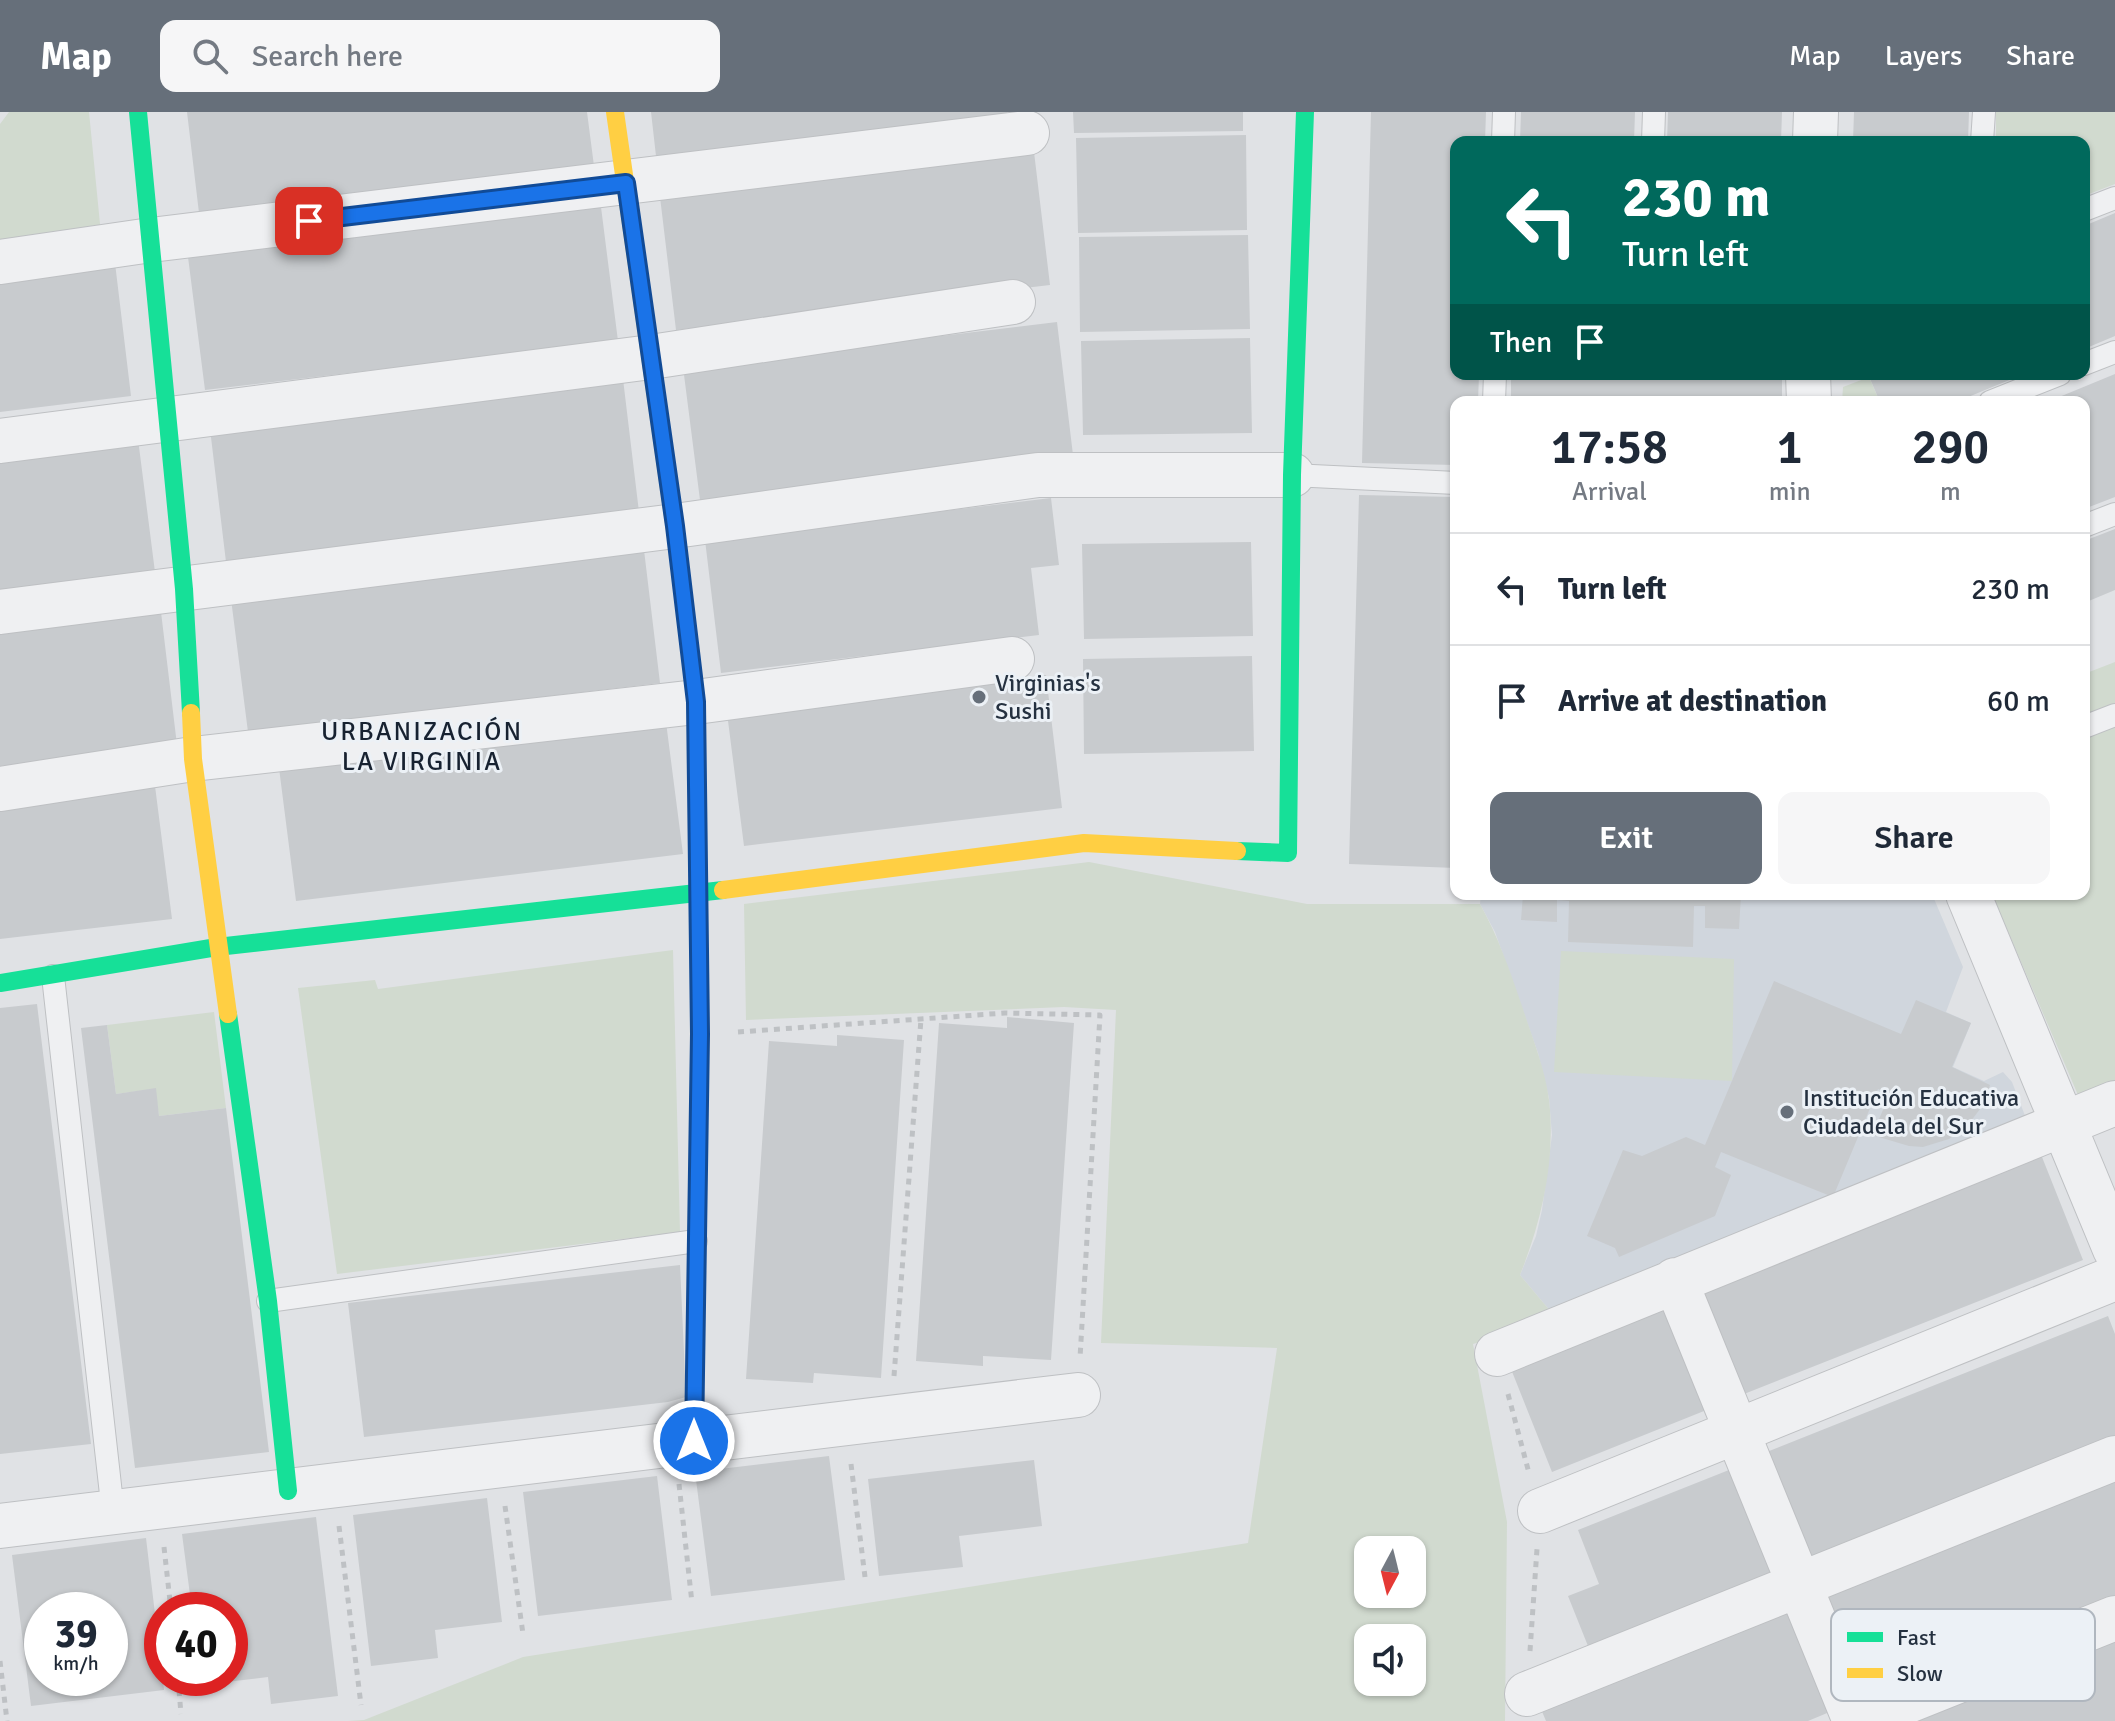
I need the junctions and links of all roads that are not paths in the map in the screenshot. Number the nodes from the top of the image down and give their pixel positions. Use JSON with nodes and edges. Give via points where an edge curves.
{"nodes":[{"id":1,"x":138,"y":112,"type":"edge"},
{"id":2,"x":615,"y":112,"type":"edge"},
{"id":3,"x":1305,"y":112,"type":"edge"},
{"id":4,"x":1504,"y":112,"type":"edge"},
{"id":5,"x":1654,"y":112,"type":"edge"},
{"id":6,"x":1816,"y":112,"type":"edge"},
{"id":7,"x":1984,"y":112,"type":"edge"},
{"id":8,"x":1027,"y":133,"type":"dead end"},
{"id":9,"x":1503,"y":136,"type":"edge"},
{"id":10,"x":1653,"y":136,"type":"edge"},
{"id":11,"x":1815,"y":136,"type":"edge"},
{"id":12,"x":1982,"y":136,"type":"edge"},
{"id":13,"x":626,"y":183,"type":"junction"},
{"id":14,"x":2115,"y":198,"type":"edge"},
{"id":15,"x":2090,"y":208,"type":"edge"},
{"id":16,"x":151,"y":240,"type":"junction"},
{"id":17,"x":0,"y":262,"type":"edge"},
{"id":18,"x":1013,"y":302,"type":"dead end"},
{"id":19,"x":2115,"y":352,"type":"edge"},
{"id":20,"x":651,"y":357,"type":"junction"},
{"id":21,"x":2090,"y":362,"type":"edge"},
{"id":22,"x":2045,"y":380,"type":"edge"},
{"id":23,"x":2005,"y":396,"type":"edge"},
{"id":24,"x":168,"y":417,"type":"junction"},
{"id":25,"x":0,"y":441,"type":"edge"},
{"id":26,"x":1292,"y":475,"type":"junction"},
{"id":27,"x":1450,"y":483,"type":"edge"},
{"id":28,"x":2115,"y":514,"type":"edge"},
{"id":29,"x":2090,"y":524,"type":"edge"},
{"id":30,"x":675,"y":526,"type":"junction"},
{"id":31,"x":184,"y":589,"type":"junction"},
{"id":32,"x":0,"y":612,"type":"edge"},
{"id":33,"x":1012,"y":659,"type":"dead end"},
{"id":34,"x":696,"y":702,"type":"junction"},
{"id":35,"x":2115,"y":715,"type":"edge"},
{"id":36,"x":2090,"y":725,"type":"edge"},
{"id":37,"x":193,"y":759,"type":"junction"},
{"id":38,"x":0,"y":789,"type":"edge"},
{"id":39,"x":697,"y":893,"type":"junction"},
{"id":40,"x":1971,"y":900,"type":"edge"},
{"id":41,"x":217,"y":947,"type":"junction"},
{"id":42,"x":53,"y":976,"type":"junction"},
{"id":43,"x":0,"y":983,"type":"edge"},
{"id":44,"x":2115,"y":1103,"type":"edge"},
{"id":45,"x":2064,"y":1124,"type":"junction"},
{"id":46,"x":696,"y":1241,"type":"junction"},
{"id":47,"x":2115,"y":1249,"type":"edge"},
{"id":48,"x":2115,"y":1278,"type":"edge"},
{"id":49,"x":1675,"y":1280,"type":"junction"},
{"id":50,"x":268,"y":1301,"type":"junction"},
{"id":51,"x":1497,"y":1354,"type":"dead end"},
{"id":52,"x":1078,"y":1395,"type":"road end"},
{"id":53,"x":1736,"y":1432,"type":"junction"},
{"id":54,"x":685,"y":1442,"type":"junction"},
{"id":55,"x":2115,"y":1458,"type":"edge"},
{"id":56,"x":288,"y":1491,"type":"junction"},
{"id":57,"x":1540,"y":1511,"type":"dead end"},
{"id":58,"x":113,"y":1512,"type":"junction"},
{"id":59,"x":0,"y":1526,"type":"edge"},
{"id":60,"x":1800,"y":1583,"type":"junction"},
{"id":61,"x":2115,"y":1618,"type":"edge"},
{"id":62,"x":2095,"y":1626,"type":"edge"},
{"id":63,"x":1831,"y":1658,"type":"edge"},
{"id":64,"x":1527,"y":1694,"type":"dead end"},
{"id":65,"x":1849,"y":1701,"type":"edge"},
{"id":66,"x":1907,"y":1701,"type":"edge"},
{"id":67,"x":1857,"y":1721,"type":"edge"}],
"edges":[{"from":1,"to":16,"type":"street"},
{"from":2,"to":13,"type":"street"},
{"from":3,"to":26,"type":"street"},
{"from":4,"to":9,"type":"lane"},
{"from":5,"to":10,"type":"lane"},
{"from":6,"to":11,"type":"street"},
{"from":7,"to":12,"type":"lane"},
{"from":8,"to":13,"type":"street"},
{"from":13,"to":16,"type":"street"},
{"from":13,"to":20,"type":"street"},
{"from":14,"to":15,"type":"lane"},
{"from":16,"to":17,"type":"street"},
{"from":16,"to":24,"type":"street"},
{"from":18,"to":20,"type":"street"},
{"from":19,"to":21,"type":"lane"},
{"from":20,"to":24,"type":"street"},
{"from":20,"to":30,"type":"street"},
{"from":22,"to":23,"type":"lane"},
{"from":24,"to":25,"type":"street"},
{"from":24,"to":31,"type":"street"},
{"from":26,"to":27,"type":"lane"},
{"from":26,"to":30,"type":"street","via":[[1038,475]]},
{"from":26,"to":39,"type":"street","via":[[1288,853],[1084,843]]},
{"from":28,"to":29,"type":"lane"},
{"from":30,"to":31,"type":"street"},
{"from":30,"to":34,"type":"street"},
{"from":31,"to":32,"type":"street"},
{"from":31,"to":37,"type":"street"},
{"from":33,"to":34,"type":"street"},
{"from":34,"to":37,"type":"street"},
{"from":34,"to":39,"type":"street"},
{"from":35,"to":36,"type":"lane"},
{"from":37,"to":38,"type":"street"},
{"from":37,"to":41,"type":"street"},
{"from":39,"to":41,"type":"street"},
{"from":39,"to":46,"type":"street"},
{"from":40,"to":45,"type":"street"},
{"from":41,"to":42,"type":"street"},
{"from":41,"to":50,"type":"street"},
{"from":42,"to":43,"type":"street"},
{"from":42,"to":58,"type":"lane"},
{"from":44,"to":45,"type":"street"},
{"from":45,"to":47,"type":"street"},
{"from":45,"to":49,"type":"street"},
{"from":46,"to":50,"type":"lane"},
{"from":46,"to":54,"type":"street"},
{"from":48,"to":53,"type":"street"},
{"from":49,"to":51,"type":"street"},
{"from":49,"to":53,"type":"street"},
{"from":50,"to":56,"type":"street"},
{"from":52,"to":54,"type":"street"},
{"from":53,"to":57,"type":"street"},
{"from":53,"to":60,"type":"street"},
{"from":54,"to":56,"type":"street"},
{"from":55,"to":60,"type":"street"},
{"from":56,"to":58,"type":"street"},
{"from":58,"to":59,"type":"street"},
{"from":60,"to":63,"type":"street"},
{"from":60,"to":64,"type":"street"},
{"from":61,"to":62,"type":"street"},
{"from":65,"to":67,"type":"street"},
{"from":66,"to":67,"type":"street"}]}
